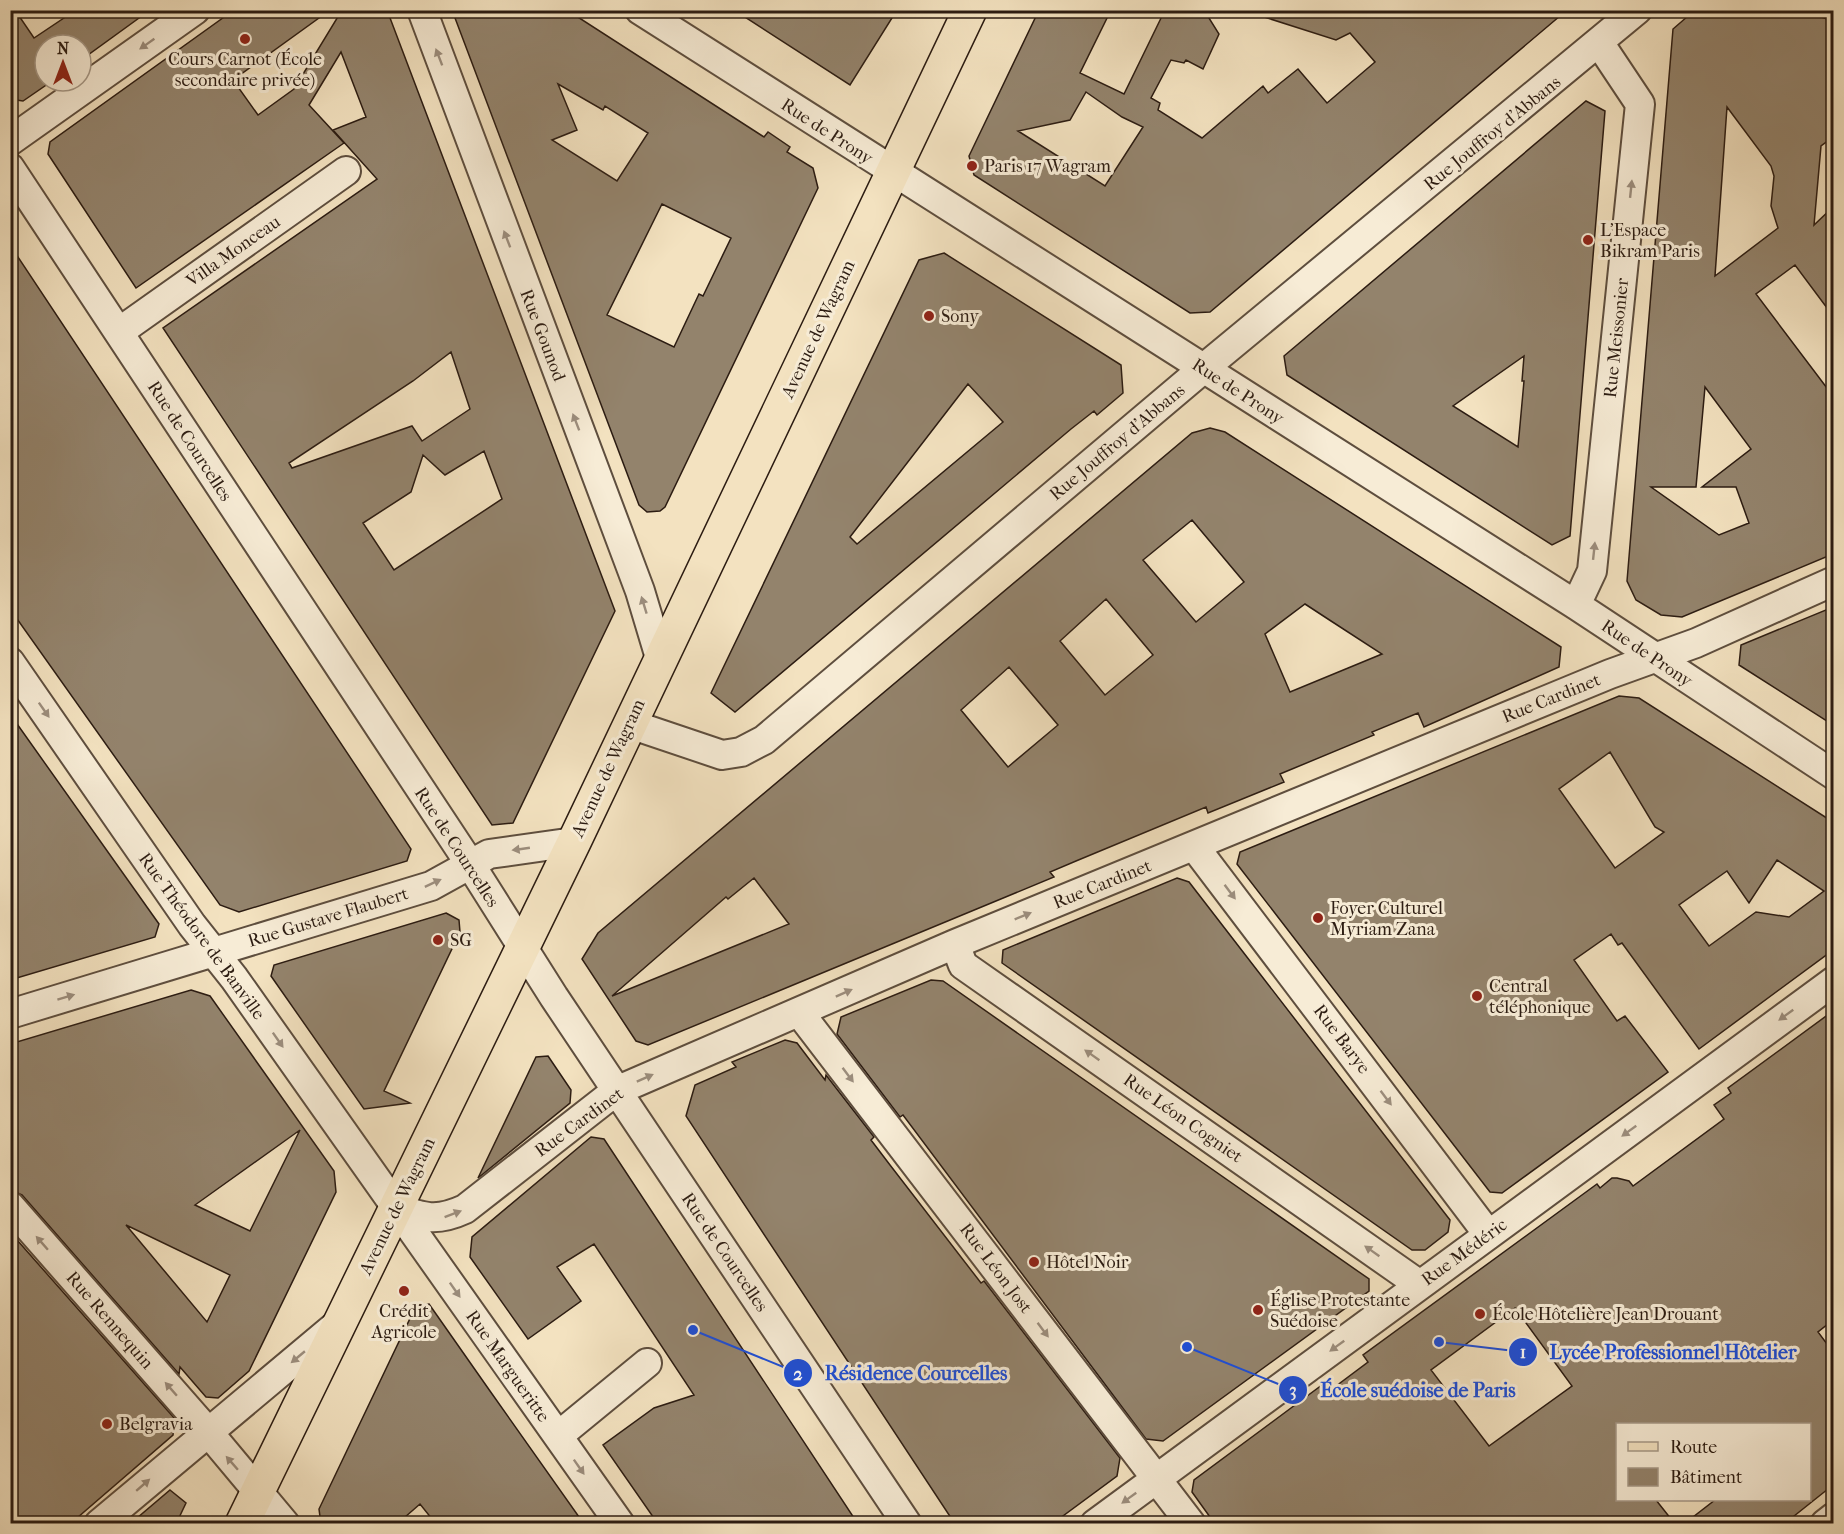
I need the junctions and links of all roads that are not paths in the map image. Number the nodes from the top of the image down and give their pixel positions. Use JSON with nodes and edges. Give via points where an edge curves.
{"nodes":[{"id":1,"x":195,"y":10,"type":"edge"},
{"id":2,"x":422,"y":10,"type":"edge"},
{"id":3,"x":640,"y":10,"type":"edge"},
{"id":4,"x":970,"y":10,"type":"edge"},
{"id":5,"x":1637,"y":10,"type":"edge"},
{"id":6,"x":1600,"y":44,"type":"junction"},
{"id":7,"x":10,"y":141,"type":"edge"},
{"id":8,"x":10,"y":168,"type":"edge"},
{"id":9,"x":346,"y":171,"type":"dead end"},
{"id":10,"x":892,"y":172,"type":"junction"},
{"id":11,"x":119,"y":332,"type":"junction"},
{"id":12,"x":1204,"y":368,"type":"junction"},
{"id":13,"x":1833,"y":581,"type":"edge"},
{"id":14,"x":1576,"y":605,"type":"junction"},
{"id":15,"x":1653,"y":657,"type":"junction"},
{"id":16,"x":660,"y":661,"type":"junction"},
{"id":17,"x":10,"y":662,"type":"edge"},
{"id":18,"x":630,"y":724,"type":"junction"},
{"id":19,"x":1833,"y":775,"type":"edge"},
{"id":20,"x":574,"y":842,"type":"junction"},
{"id":21,"x":1194,"y":846,"type":"junction"},
{"id":22,"x":470,"y":864,"type":"junction"},
{"id":23,"x":955,"y":944,"type":"junction"},
{"id":24,"x":521,"y":948,"type":"junction"},
{"id":25,"x":215,"y":951,"type":"junction"},
{"id":26,"x":1833,"y":981,"type":"edge"},
{"id":27,"x":799,"y":1012,"type":"junction"},
{"id":28,"x":10,"y":1014,"type":"edge"},
{"id":29,"x":616,"y":1091,"type":"junction"},
{"id":30,"x":10,"y":1206,"type":"edge"},
{"id":31,"x":396,"y":1208,"type":"junction"},
{"id":32,"x":1488,"y":1234,"type":"junction"},
{"id":33,"x":1420,"y":1285,"type":"junction"},
{"id":34,"x":343,"y":1320,"type":"junction"},
{"id":35,"x":647,"y":1364,"type":"dead end"},
{"id":36,"x":210,"y":1433,"type":"junction"},
{"id":37,"x":558,"y":1436,"type":"junction"},
{"id":38,"x":1157,"y":1478,"type":"junction"},
{"id":39,"x":257,"y":1492,"type":"junction"},
{"id":40,"x":1833,"y":1517,"type":"edge"},
{"id":41,"x":99,"y":1524,"type":"edge"},
{"id":42,"x":242,"y":1524,"type":"edge"},
{"id":43,"x":285,"y":1524,"type":"edge"},
{"id":44,"x":620,"y":1524,"type":"edge"},
{"id":45,"x":907,"y":1524,"type":"edge"},
{"id":46,"x":1095,"y":1524,"type":"edge"},
{"id":47,"x":1191,"y":1524,"type":"edge"},
{"id":48,"x":1825,"y":1524,"type":"edge"}],
"edges":[{"from":1,"to":7,"type":"street","one_way":true},
{"from":16,"to":2,"type":"street","name":"Rue Gounod","one_way":true,"via":[[640,591]]},
{"from":3,"to":10,"type":"street","name":"Rue de Prony"},
{"from":4,"to":10,"type":"main road","name":"Avenue de Wagram"},
{"from":5,"to":6,"type":"street","name":"Rue Jouffroy d'Abbans"},
{"from":6,"to":12,"type":"street","name":"Rue Jouffroy d'Abbans"},
{"from":14,"to":6,"type":"street","name":"Rue Meissonier","one_way":true,"via":[[1592,571],[1640,104]]},
{"from":8,"to":11,"type":"street","name":"Rue de Courcelles"},
{"from":9,"to":11,"type":"street","name":"Villa Monceau"},
{"from":10,"to":12,"type":"street","name":"Rue de Prony"},
{"from":10,"to":16,"type":"main road","name":"Avenue de Wagram"},
{"from":11,"to":22,"type":"street","name":"Rue de Courcelles"},
{"from":12,"to":14,"type":"street","name":"Rue de Prony"},
{"from":12,"to":18,"type":"street","name":"Rue Jouffroy d'Abbans","via":[[764,740],[741,752],[722,755]]},
{"from":13,"to":15,"type":"street","name":"Rue Cardinet"},
{"from":14,"to":15,"type":"street","name":"Rue de Prony"},
{"from":15,"to":19,"type":"street","name":"Rue de Prony"},
{"from":15,"to":21,"type":"street","name":"Rue Cardinet"},
{"from":16,"to":18,"type":"main road","name":"Avenue de Wagram"},
{"from":17,"to":25,"type":"street","name":"Rue Théodore de Banville","one_way":true,"via":[[192,925]]},
{"from":18,"to":20,"type":"main road","name":"Avenue de Wagram"},
{"from":20,"to":22,"type":"street","name":"Rue Gustave Flaubert","one_way":true,"via":[[489,855]]},
{"from":20,"to":24,"type":"main road","name":"Avenue de Wagram"},
{"from":23,"to":21,"type":"street","name":"Rue Cardinet","one_way":true},
{"from":21,"to":32,"type":"street","name":"Rue Barye","one_way":true},
{"from":22,"to":24,"type":"street","name":"Rue de Courcelles"},
{"from":25,"to":22,"type":"street","name":"Rue Gustave Flaubert","one_way":true,"via":[[431,886]]},
{"from":27,"to":23,"type":"street","name":"Rue Cardinet","one_way":true},
{"from":33,"to":23,"type":"street","name":"Rue Léon Cogniet","one_way":true,"via":[[963,965]]},
{"from":24,"to":29,"type":"street","name":"Rue de Courcelles"},
{"from":24,"to":31,"type":"main road","name":"Avenue de Wagram"},
{"from":28,"to":25,"type":"street","name":"Rue Gustave Flaubert","one_way":true},
{"from":25,"to":31,"type":"street","name":"Rue Théodore de Banville","one_way":true},
{"from":26,"to":32,"type":"street","name":"Rue Médéric","one_way":true},
{"from":29,"to":27,"type":"street","name":"Rue Cardinet","one_way":true},
{"from":27,"to":38,"type":"street","name":"Rue Léon Jost","one_way":true},
{"from":31,"to":29,"type":"street","name":"Rue Cardinet","one_way":true,"via":[[423,1217],[446,1218],[465,1209]]},
{"from":29,"to":45,"type":"street","name":"Rue de Courcelles"},
{"from":36,"to":30,"type":"street","name":"Rue Rennequin","one_way":true},
{"from":31,"to":34,"type":"main road","name":"Avenue de Wagram"},
{"from":31,"to":37,"type":"street","name":"Rue Margueritte","one_way":true},
{"from":32,"to":33,"type":"street","name":"Rue Médéric"},
{"from":33,"to":38,"type":"street","name":"Rue Médéric","one_way":true},
{"from":34,"to":36,"type":"street","one_way":true},
{"from":34,"to":39,"type":"main road","name":"Avenue de Wagram"},
{"from":35,"to":37,"type":"street"},
{"from":39,"to":36,"type":"street","name":"Rue Rennequin","one_way":true},
{"from":41,"to":36,"type":"street","one_way":true,"via":[[180,1453]]},
{"from":37,"to":44,"type":"street","name":"Rue Margueritte","one_way":true},
{"from":38,"to":46,"type":"street","name":"Rue Médéric","one_way":true},
{"from":38,"to":47,"type":"street","name":"Rue Léon Jost"},
{"from":39,"to":42,"type":"main road","name":"Avenue de Wagram"},
{"from":39,"to":43,"type":"street","name":"Rue Rennequin"},
{"from":40,"to":48,"type":"street"}]}
